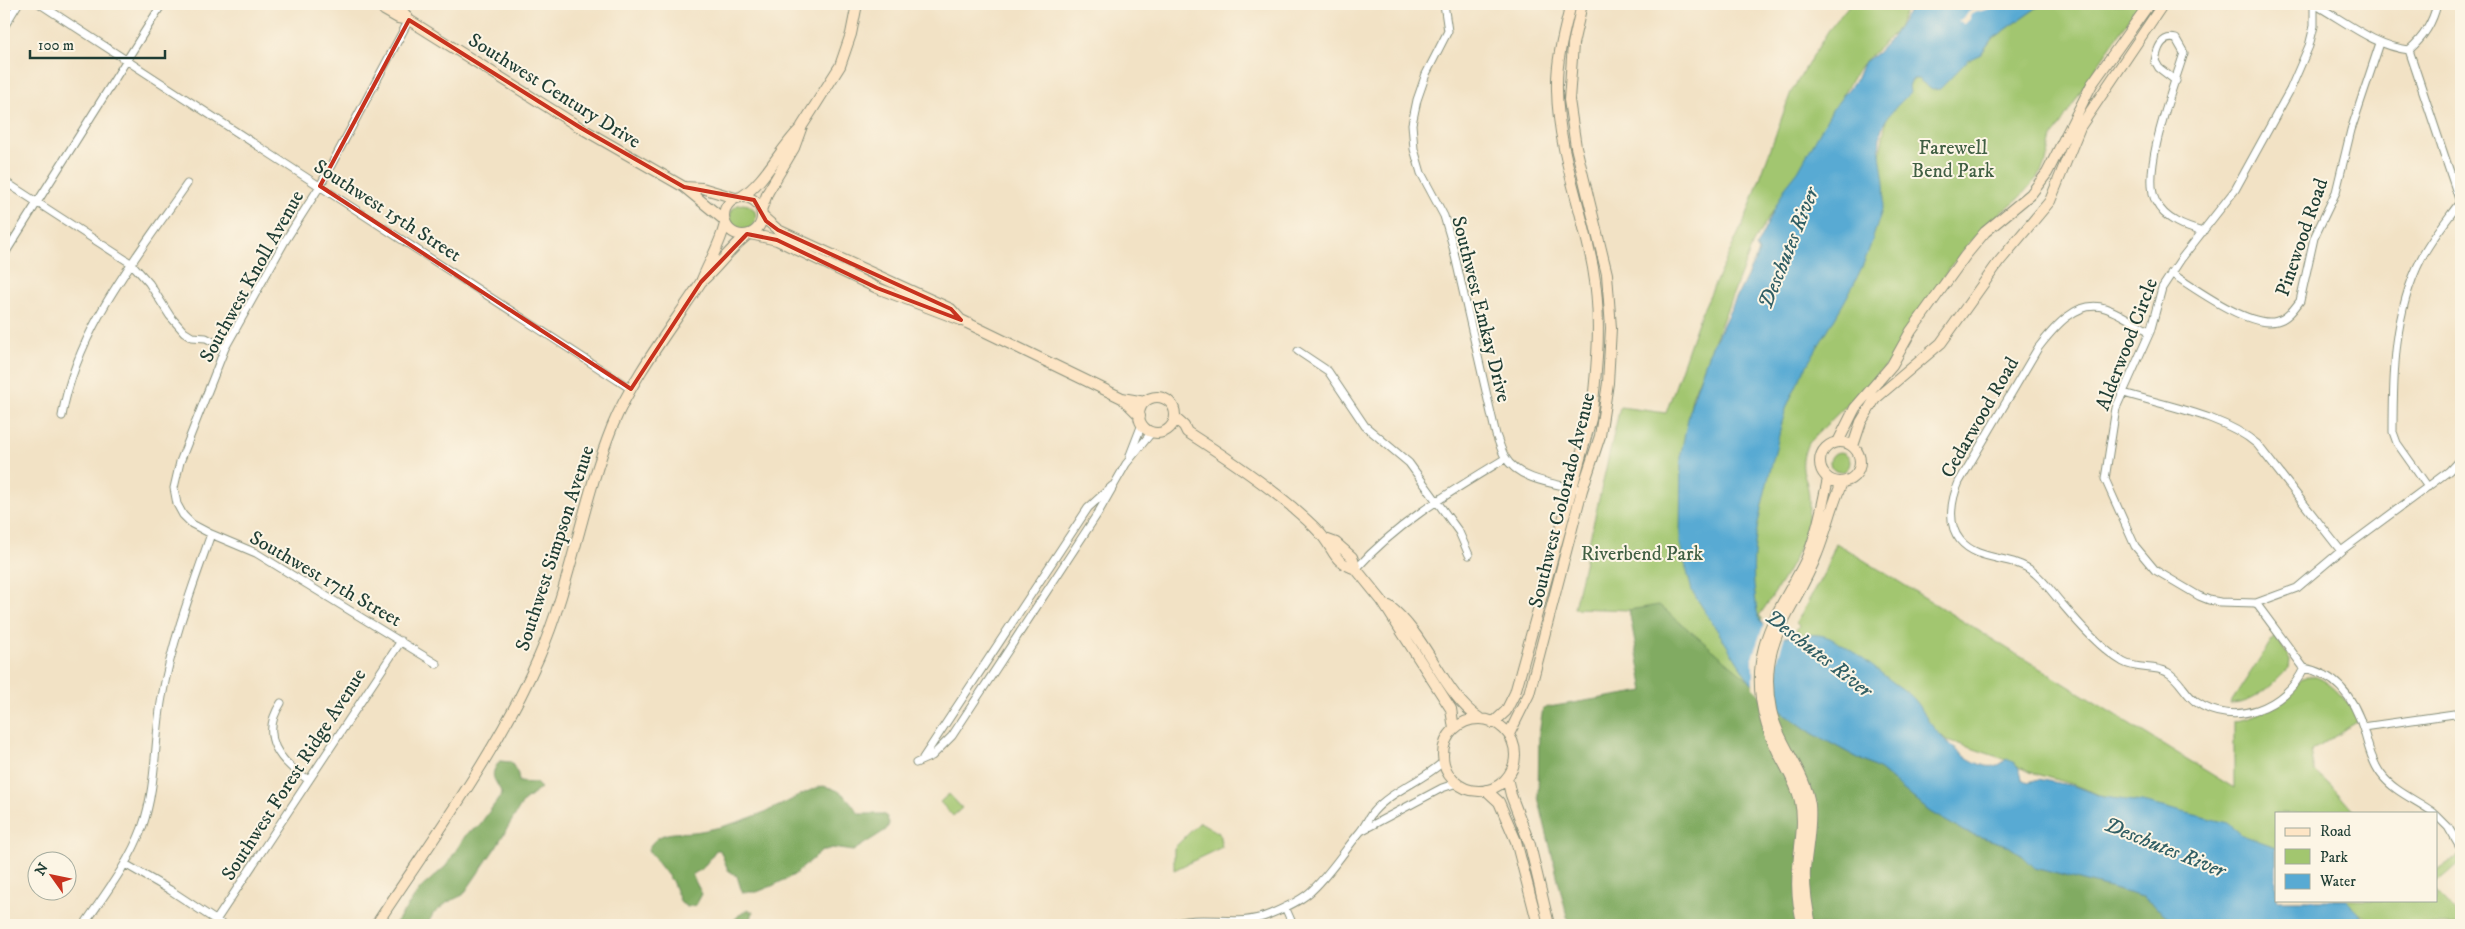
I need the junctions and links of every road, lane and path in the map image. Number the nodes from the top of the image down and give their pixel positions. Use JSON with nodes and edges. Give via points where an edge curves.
{"nodes":[{"id":1,"x":18,"y":4,"type":"edge"},
{"id":2,"x":40,"y":4,"type":"edge"},
{"id":3,"x":162,"y":4,"type":"edge"},
{"id":4,"x":383,"y":4,"type":"edge"},
{"id":5,"x":392,"y":4,"type":"edge"},
{"id":6,"x":857,"y":4,"type":"edge"},
{"id":7,"x":1444,"y":4,"type":"edge"},
{"id":8,"x":1571,"y":4,"type":"edge"},
{"id":9,"x":1582,"y":4,"type":"edge"},
{"id":10,"x":2149,"y":4,"type":"edge"},
{"id":11,"x":2162,"y":4,"type":"edge"},
{"id":12,"x":2314,"y":4,"type":"edge"},
{"id":13,"x":2437,"y":4,"type":"edge"},
{"id":14,"x":409,"y":20,"type":"junction"},
{"id":15,"x":4,"y":27,"type":"edge"},
{"id":16,"x":2380,"y":43,"type":"junction"},
{"id":17,"x":2409,"y":50,"type":"junction"},
{"id":18,"x":127,"y":60,"type":"junction"},
{"id":19,"x":2176,"y":81,"type":"junction"},
{"id":20,"x":802,"y":126,"type":"junction"},
{"id":21,"x":4,"y":181,"type":"edge"},
{"id":22,"x":187,"y":184,"type":"dead end"},
{"id":23,"x":320,"y":186,"type":"junction"},
{"id":24,"x":684,"y":187,"type":"junction"},
{"id":25,"x":738,"y":197,"type":"junction"},
{"id":26,"x":36,"y":202,"type":"junction"},
{"id":27,"x":2460,"y":204,"type":"edge"},
{"id":28,"x":762,"y":213,"type":"junction"},
{"id":29,"x":724,"y":222,"type":"junction"},
{"id":30,"x":2203,"y":232,"type":"junction"},
{"id":31,"x":748,"y":235,"type":"junction"},
{"id":32,"x":4,"y":255,"type":"edge"},
{"id":33,"x":132,"y":264,"type":"junction"},
{"id":34,"x":827,"y":265,"type":"junction"},
{"id":35,"x":871,"y":272,"type":"junction"},
{"id":36,"x":2171,"y":273,"type":"junction"},
{"id":37,"x":701,"y":282,"type":"junction"},
{"id":38,"x":960,"y":320,"type":"junction"},
{"id":39,"x":2150,"y":332,"type":"junction"},
{"id":40,"x":225,"y":348,"type":"junction"},
{"id":41,"x":1298,"y":351,"type":"dead end"},
{"id":42,"x":631,"y":389,"type":"junction"},
{"id":43,"x":2124,"y":393,"type":"junction"},
{"id":44,"x":1122,"y":398,"type":"junction"},
{"id":45,"x":1145,"y":402,"type":"junction"},
{"id":46,"x":62,"y":416,"type":"dead end"},
{"id":47,"x":1175,"y":418,"type":"junction"},
{"id":48,"x":1141,"y":420,"type":"junction"},
{"id":49,"x":1169,"y":428,"type":"junction"},
{"id":50,"x":1152,"y":432,"type":"junction"},
{"id":51,"x":1187,"y":432,"type":"junction"},
{"id":52,"x":1838,"y":442,"type":"junction"},
{"id":53,"x":1853,"y":446,"type":"junction"},
{"id":54,"x":1506,"y":458,"type":"junction"},
{"id":55,"x":2461,"y":458,"type":"edge"},
{"id":56,"x":1126,"y":464,"type":"junction"},
{"id":57,"x":1828,"y":478,"type":"junction"},
{"id":58,"x":1842,"y":483,"type":"junction"},
{"id":59,"x":1112,"y":486,"type":"junction"},
{"id":60,"x":1571,"y":487,"type":"junction"},
{"id":61,"x":2428,"y":487,"type":"junction"},
{"id":62,"x":1582,"y":490,"type":"junction"},
{"id":63,"x":1437,"y":501,"type":"junction"},
{"id":64,"x":177,"y":504,"type":"joint"},
{"id":65,"x":211,"y":534,"type":"junction"},
{"id":66,"x":2341,"y":552,"type":"junction"},
{"id":67,"x":1468,"y":555,"type":"dead end"},
{"id":68,"x":1808,"y":564,"type":"junction"},
{"id":69,"x":1356,"y":569,"type":"junction"},
{"id":70,"x":1382,"y":601,"type":"junction"},
{"id":71,"x":2256,"y":603,"type":"junction"},
{"id":72,"x":401,"y":641,"type":"junction"},
{"id":73,"x":437,"y":664,"type":"dead end"},
{"id":74,"x":2304,"y":668,"type":"junction"},
{"id":75,"x":281,"y":703,"type":"dead end"},
{"id":76,"x":2461,"y":713,"type":"edge"},
{"id":77,"x":1479,"y":718,"type":"junction"},
{"id":78,"x":1493,"y":723,"type":"junction"},
{"id":79,"x":2363,"y":727,"type":"junction"},
{"id":80,"x":1454,"y":729,"type":"junction"},
{"id":81,"x":1509,"y":734,"type":"junction"},
{"id":82,"x":923,"y":758,"type":"junction"},
{"id":83,"x":1444,"y":762,"type":"junction"},
{"id":84,"x":916,"y":763,"type":"dead end"},
{"id":85,"x":1507,"y":778,"type":"junction"},
{"id":86,"x":309,"y":780,"type":"junction"},
{"id":87,"x":1457,"y":783,"type":"junction"},
{"id":88,"x":1486,"y":790,"type":"junction"},
{"id":89,"x":2432,"y":812,"type":"edge"},
{"id":90,"x":2438,"y":817,"type":"edge"},
{"id":91,"x":1361,"y":831,"type":"junction"},
{"id":92,"x":2461,"y":849,"type":"edge"},
{"id":93,"x":124,"y":864,"type":"junction"},
{"id":94,"x":1285,"y":907,"type":"junction"},
{"id":95,"x":215,"y":923,"type":"edge"},
{"id":96,"x":84,"y":925,"type":"edge"},
{"id":97,"x":223,"y":925,"type":"edge"},
{"id":98,"x":376,"y":925,"type":"edge"},
{"id":99,"x":1170,"y":925,"type":"edge"},
{"id":100,"x":1294,"y":925,"type":"edge"},
{"id":101,"x":1538,"y":925,"type":"edge"},
{"id":102,"x":1549,"y":925,"type":"edge"},
{"id":103,"x":1803,"y":925,"type":"edge"},
{"id":104,"x":1811,"y":925,"type":"edge"}],
"edges":[{"from":1,"to":15,"type":"street"},
{"from":2,"to":18,"type":"street","name":"Southwest 15th Street"},
{"from":3,"to":18,"type":"street"},
{"from":4,"to":14,"type":"main road","name":"Southwest Century Drive","via":[[384,10]]},
{"from":5,"to":14,"type":"main road","name":"Southwest Century Drive"},
{"from":6,"to":20,"type":"main road","via":[[840,66]]},
{"from":7,"to":54,"type":"street","name":"Southwest Emkay Drive","via":[[1448,31],[1417,100],[1412,124],[1414,149],[1421,173],[1444,216],[1452,242],[1496,435]]},
{"from":8,"to":60,"type":"main road","name":"Southwest Colorado Avenue","via":[[1562,38],[1556,89],[1566,161],[1593,270],[1599,332],[1591,419]]},
{"from":9,"to":62,"type":"main road","name":"Southwest Colorado Avenue","via":[[1573,44],[1569,100],[1576,147],[1606,274],[1611,328],[1608,383],[1600,436]]},
{"from":10,"to":52,"type":"main road","via":[[2092,84],[2047,173],[2031,194],[1985,232],[1964,256],[1911,331],[1892,365],[1855,408]]},
{"from":11,"to":53,"type":"main road","via":[[2080,127],[2050,201],[1998,263],[1941,343],[1875,399],[1861,422]]},
{"from":12,"to":16,"type":"street","name":"Alderwood Circle"},
{"from":12,"to":30,"type":"street","name":"Alderwood Circle","via":[[2314,26],[2301,68],[2235,190]]},
{"from":13,"to":17,"type":"street","via":[[2433,20]]},
{"from":14,"to":23,"type":"street","name":"Southwest Knoll Avenue"},
{"from":14,"to":24,"type":"main road","name":"Southwest Century Drive","via":[[581,128]]},
{"from":16,"to":17,"type":"street","name":"Alderwood Circle"},
{"from":16,"to":36,"type":"street","name":"Pinewood Road","via":[[2351,130],[2336,192],[2314,238],[2300,301],[2294,309],[2276,322],[2263,322],[2223,305]]},
{"from":17,"to":27,"type":"street"},
{"from":18,"to":23,"type":"street","name":"Southwest 15th Street"},
{"from":18,"to":26,"type":"street"},
{"from":19,"to":19,"type":"street","via":[[2155,61],[2158,47],[2171,38],[2176,39],[2184,53]]},
{"from":19,"to":30,"type":"street","via":[[2158,139],[2150,179],[2151,192],[2165,215],[2176,223]]},
{"from":20,"to":25,"type":"main road","via":[[784,144],[758,184]]},
{"from":20,"to":28,"type":"main road","via":[[794,148],[768,192]]},
{"from":21,"to":26,"type":"street"},
{"from":22,"to":33,"type":"street"},
{"from":23,"to":40,"type":"street","name":"Southwest Knoll Avenue"},
{"from":23,"to":42,"type":"street","name":"Southwest 15th Street"},
{"from":24,"to":25,"type":"main road","name":"Southwest Century Drive"},
{"from":24,"to":29,"type":"main road","name":"Southwest Century Drive"},
{"from":25,"to":28,"type":"main road","via":[[754,200]]},
{"from":25,"to":29,"type":"main road","via":[[725,207]]},
{"from":26,"to":32,"type":"street"},
{"from":26,"to":33,"type":"street"},
{"from":27,"to":61,"type":"street","via":[[2418,266],[2395,345],[2393,432],[2400,448]]},
{"from":28,"to":31,"type":"main road","via":[[759,227]]},
{"from":28,"to":35,"type":"main road","via":[[778,230]]},
{"from":29,"to":31,"type":"main road","via":[[732,232]]},
{"from":29,"to":37,"type":"main road","name":"Southwest Simpson Avenue","via":[[721,240]]},
{"from":30,"to":36,"type":"street","name":"Alderwood Circle"},
{"from":31,"to":34,"type":"main road","via":[[777,240]]},
{"from":31,"to":37,"type":"main road","name":"Southwest Simpson Avenue","via":[[731,248],[718,267]]},
{"from":33,"to":40,"type":"street","via":[[184,332]]},
{"from":33,"to":46,"type":"street","via":[[85,340]]},
{"from":34,"to":35,"type":"main road","via":[[836,262],[855,271]]},
{"from":34,"to":38,"type":"main road"},
{"from":35,"to":38,"type":"main road","via":[[951,309]]},
{"from":36,"to":39,"type":"street","name":"Alderwood Circle","via":[[2162,288]]},
{"from":37,"to":42,"type":"main road","name":"Southwest Simpson Avenue"},
{"from":38,"to":44,"type":"main road"},
{"from":39,"to":43,"type":"street","name":"Alderwood Circle"},
{"from":39,"to":74,"type":"street","name":"Cedarwood Road","via":[[2105,308],[2091,307],[2065,318],[2050,332],[1959,482],[1953,495],[1954,529],[1971,550],[2031,570],[2114,656],[2132,666],[2169,672],[2194,700],[2209,709],[2237,715],[2261,708],[2290,688]]},
{"from":40,"to":64,"type":"street","name":"Southwest Knoll Avenue","via":[[180,462],[174,488]]},
{"from":41,"to":63,"type":"street","via":[[1328,370],[1365,426],[1409,463]]},
{"from":42,"to":98,"type":"main road","name":"Southwest Simpson Avenue","via":[[604,448],[551,629],[525,687],[497,741]]},
{"from":43,"to":66,"type":"street","via":[[2245,434],[2257,444]]},
{"from":43,"to":71,"type":"street","name":"Alderwood Circle","via":[[2113,421],[2105,479],[2135,546],[2155,570],[2199,596],[2220,602]]},
{"from":44,"to":45,"type":"main road"},
{"from":44,"to":48,"type":"main road"},
{"from":45,"to":47,"type":"main road","via":[[1155,397],[1166,399],[1174,407]]},
{"from":45,"to":48,"type":"main road"},
{"from":47,"to":49,"type":"main road"},
{"from":47,"to":51,"type":"main road"},
{"from":48,"to":50,"type":"main road"},
{"from":48,"to":56,"type":"street"},
{"from":49,"to":50,"type":"main road"},
{"from":49,"to":51,"type":"main road","via":[[1177,433]]},
{"from":50,"to":56,"type":"street"},
{"from":51,"to":69,"type":"main road","via":[[1263,484],[1326,540],[1336,543],[1352,557]]},
{"from":52,"to":53,"type":"main road"},
{"from":52,"to":57,"type":"main road","via":[[1822,454],[1821,467]]},
{"from":53,"to":58,"type":"main road","via":[[1860,458],[1859,471]]},
{"from":54,"to":60,"type":"street","name":"Southwest Emkay Drive","via":[[1521,472],[1537,480]]},
{"from":54,"to":63,"type":"street"},
{"from":55,"to":61,"type":"street","name":"Alderwood Circle"},
{"from":56,"to":59,"type":"street"},
{"from":57,"to":58,"type":"main road"},
{"from":57,"to":68,"type":"main road"},
{"from":58,"to":68,"type":"main road"},
{"from":59,"to":82,"type":"street","via":[[1088,508]]},
{"from":59,"to":82,"type":"street","via":[[1110,495],[952,736],[932,756]]},
{"from":60,"to":62,"type":"street","name":"Southwest Emkay Drive"},
{"from":60,"to":78,"type":"main road","name":"Southwest Colorado Avenue","via":[[1515,693],[1506,711]]},
{"from":61,"to":66,"type":"street","name":"Alderwood Circle"},
{"from":62,"to":81,"type":"main road","name":"Southwest Colorado Avenue","via":[[1529,694]]},
{"from":63,"to":67,"type":"street","via":[[1458,532]]},
{"from":63,"to":69,"type":"street","via":[[1379,544]]},
{"from":64,"to":65,"type":"street","name":"Southwest 17th Street","via":[[183,515]]},
{"from":65,"to":72,"type":"street","name":"Southwest 17th Street","via":[[256,553]]},
{"from":65,"to":93,"type":"street","via":[[177,629],[161,698],[150,796],[142,828]]},
{"from":66,"to":71,"type":"street","name":"Alderwood Circle","via":[[2297,588]]},
{"from":68,"to":103,"type":"main road","via":[[1776,616],[1760,668],[1763,712],[1770,735],[1796,785],[1803,820],[1798,879]]},
{"from":68,"to":104,"type":"main road","via":[[1776,633],[1768,669],[1771,711],[1805,783],[1811,816],[1805,887]]},
{"from":69,"to":70,"type":"main road"},
{"from":70,"to":77,"type":"main road","via":[[1408,624],[1462,702]]},
{"from":70,"to":80,"type":"main road","via":[[1451,708]]},
{"from":71,"to":74,"type":"street"},
{"from":72,"to":73,"type":"street","name":"Southwest 17th Street"},
{"from":72,"to":86,"type":"street","name":"Southwest Forest Ridge Avenue"},
{"from":74,"to":79,"type":"street","via":[[2328,676],[2345,689]]},
{"from":75,"to":86,"type":"street","via":[[271,724],[274,744],[286,763]]},
{"from":76,"to":79,"type":"street"},
{"from":77,"to":78,"type":"main road"},
{"from":77,"to":80,"type":"main road"},
{"from":78,"to":81,"type":"main road"},
{"from":79,"to":89,"type":"street","via":[[2380,774],[2388,783]]},
{"from":80,"to":83,"type":"main road","via":[[1447,739]]},
{"from":81,"to":85,"type":"main road","via":[[1515,756]]},
{"from":82,"to":84,"type":"street"},
{"from":83,"to":87,"type":"main road","via":[[1446,770]]},
{"from":83,"to":91,"type":"street","via":[[1396,792],[1373,812]]},
{"from":85,"to":88,"type":"main road"},
{"from":85,"to":102,"type":"main road","via":[[1530,845]]},
{"from":86,"to":95,"type":"street","name":"Southwest Forest Ridge Avenue"},
{"from":87,"to":88,"type":"main road","via":[[1466,788]]},
{"from":87,"to":91,"type":"street"},
{"from":88,"to":101,"type":"main road","via":[[1499,802],[1516,841]]},
{"from":90,"to":92,"type":"street"},
{"from":91,"to":94,"type":"street","via":[[1309,893]]},
{"from":93,"to":95,"type":"street","via":[[170,890]]},
{"from":93,"to":96,"type":"street"},
{"from":94,"to":99,"type":"street","via":[[1266,916],[1246,920],[1192,920]]},
{"from":94,"to":100,"type":"street"},
{"from":95,"to":97,"type":"street"}]}
